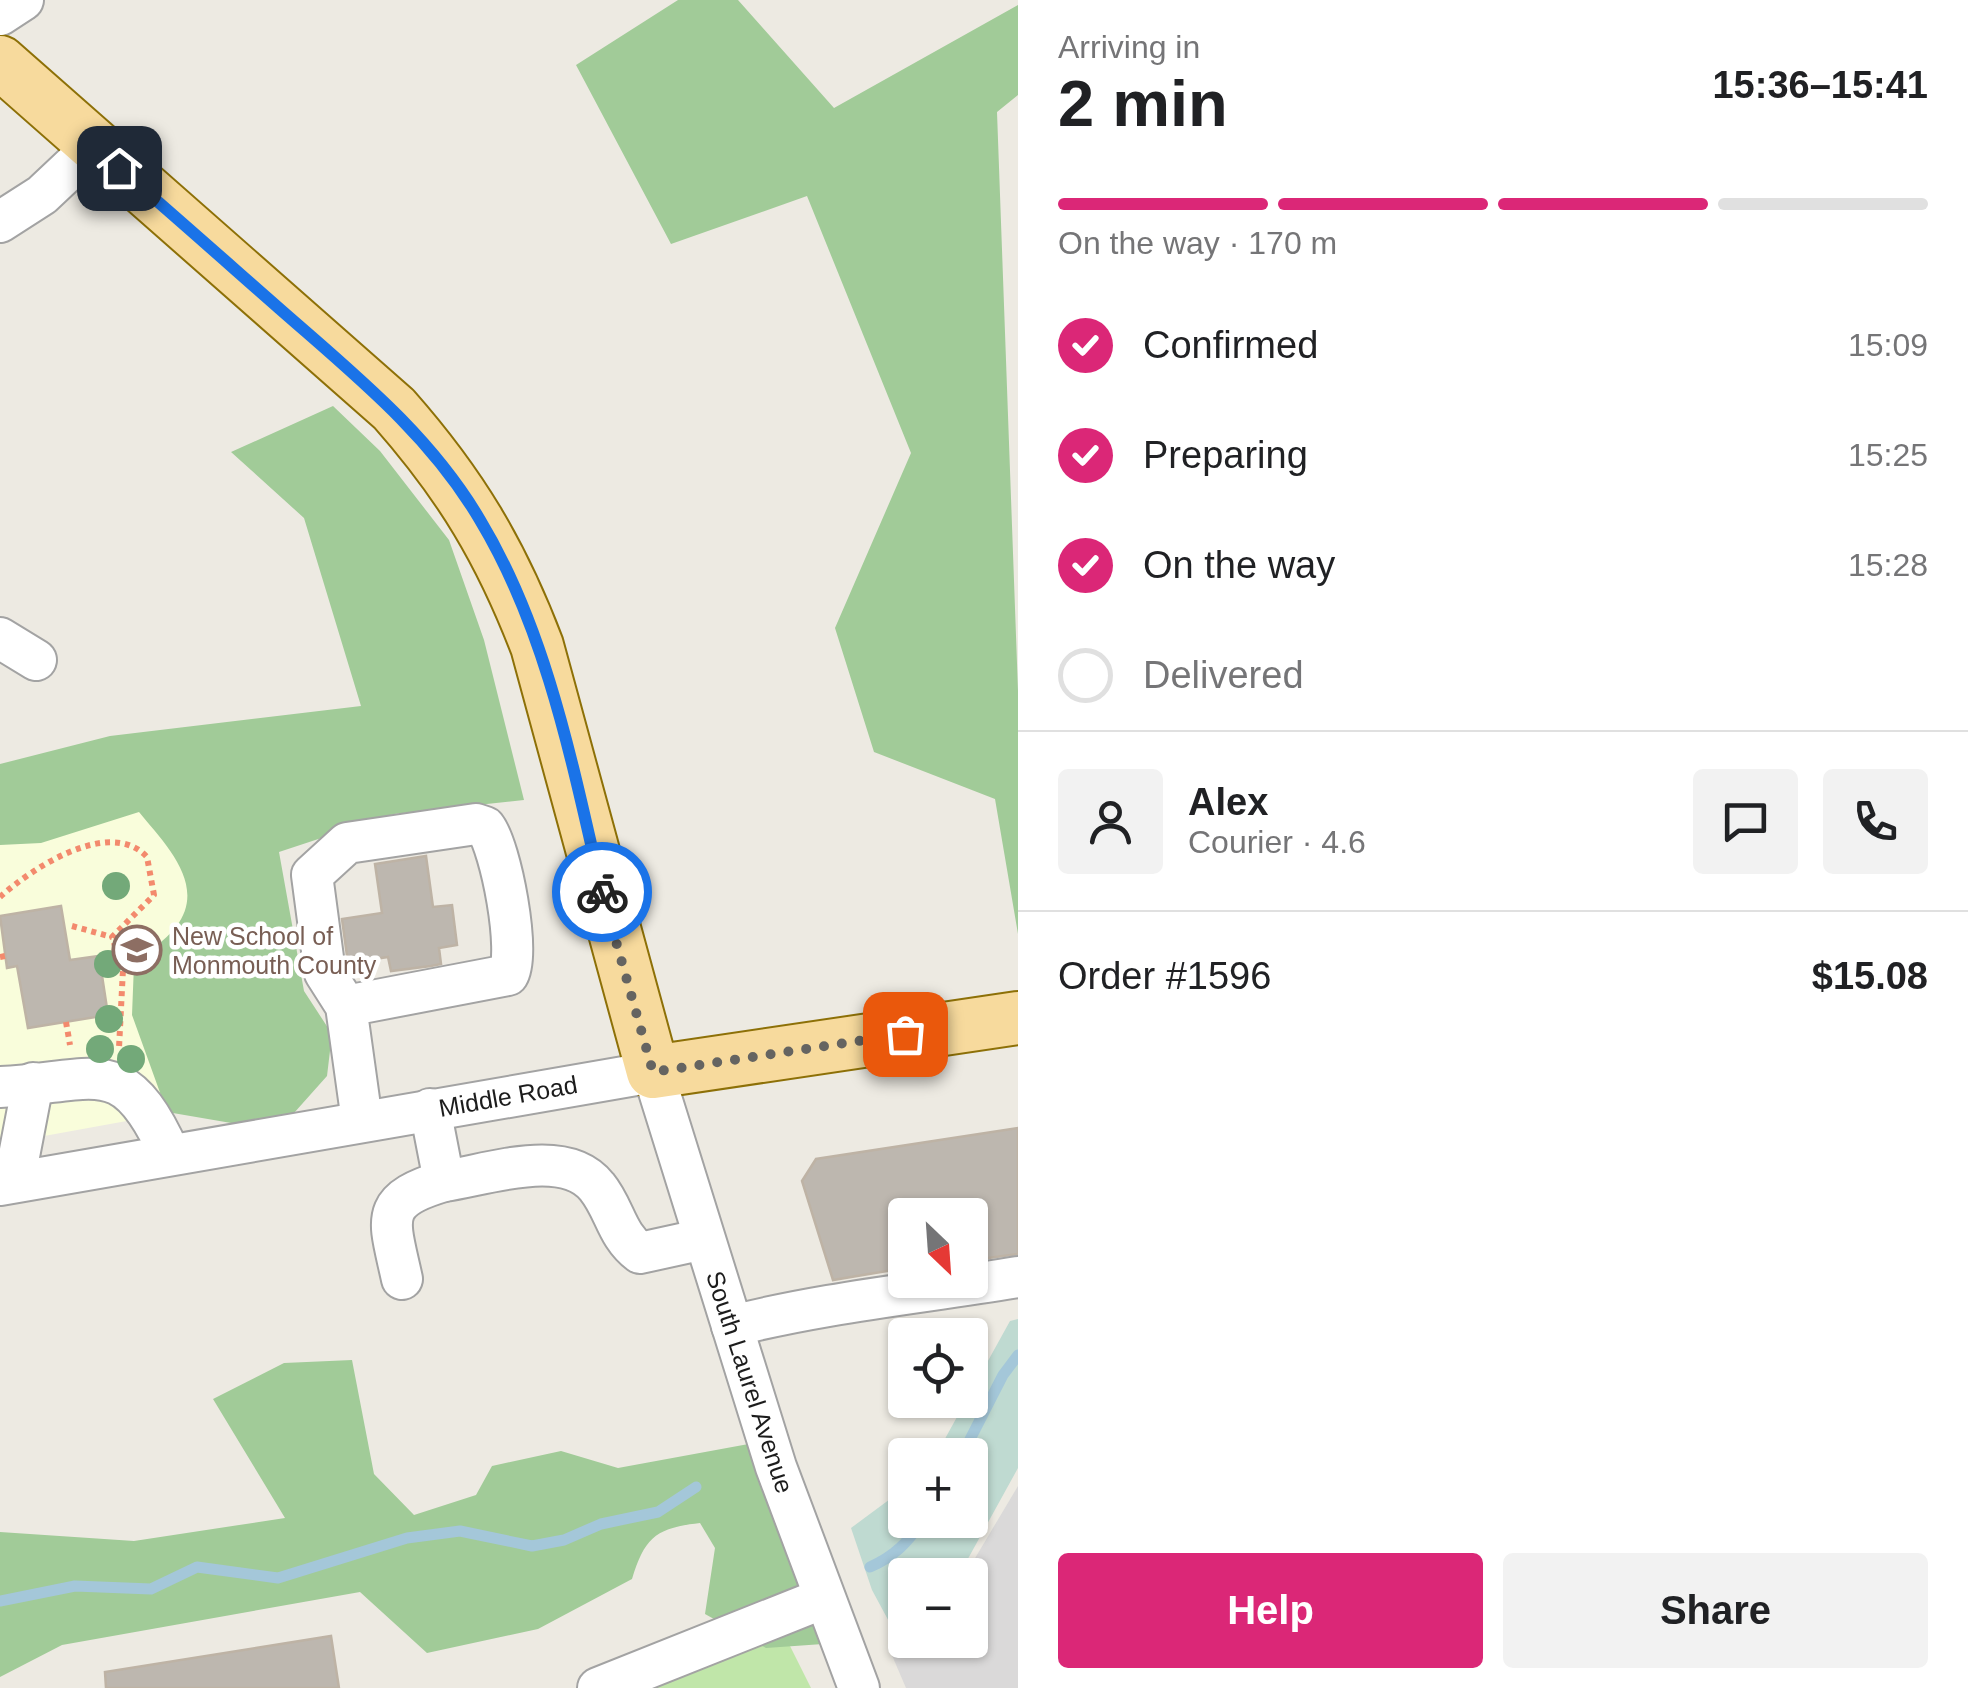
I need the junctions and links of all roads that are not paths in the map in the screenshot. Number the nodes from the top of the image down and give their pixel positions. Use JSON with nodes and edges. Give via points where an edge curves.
{"nodes":[{"id":1,"x":23,"y":0,"type":"edge"},
{"id":2,"x":0,"y":15,"type":"edge"},
{"id":3,"x":0,"y":62,"type":"edge"},
{"id":4,"x":94,"y":146,"type":"junction"},
{"id":5,"x":0,"y":222,"type":"edge"},
{"id":6,"x":0,"y":638,"type":"edge"},
{"id":7,"x":36,"y":660,"type":"dead end"},
{"id":8,"x":346,"y":1006,"type":"junction"},
{"id":9,"x":1018,"y":1018,"type":"edge"},
{"id":10,"x":653,"y":1072,"type":"junction"},
{"id":11,"x":17,"y":1085,"type":"edge"},
{"id":12,"x":430,"y":1110,"type":"junction"},
{"id":13,"x":362,"y":1121,"type":"junction"},
{"id":14,"x":170,"y":1155,"type":"junction"},
{"id":15,"x":444,"y":1181,"type":"junction"},
{"id":16,"x":7,"y":1183,"type":"edge"},
{"id":17,"x":704,"y":1239,"type":"junction"},
{"id":18,"x":1018,"y":1277,"type":"edge"},
{"id":19,"x":402,"y":1279,"type":"dead end"},
{"id":20,"x":732,"y":1326,"type":"junction"},
{"id":21,"x":824,"y":1598,"type":"junction"},
{"id":22,"x":598,"y":1688,"type":"edge"},
{"id":23,"x":860,"y":1688,"type":"edge"}],
"edges":[{"from":1,"to":2,"type":"street"},
{"from":3,"to":4,"type":"main road"},
{"from":4,"to":5,"type":"street","via":[[42,195]]},
{"from":4,"to":10,"type":"main road","via":[[394,410],[480,520],[537,646]]},
{"from":6,"to":7,"type":"street"},
{"from":8,"to":8,"type":"street","via":[[324,972],[312,875],[348,843],[485,827],[497,849],[513,952],[508,975]]},
{"from":8,"to":13,"type":"street"},
{"from":9,"to":10,"type":"main road","name":"Middle Road"},
{"from":10,"to":12,"type":"street","name":"Middle Road"},
{"from":10,"to":17,"type":"street","name":"South Laurel Avenue"},
{"from":11,"to":14,"type":"street","via":[[76,1075],[118,1084],[144,1104]]},
{"from":11,"to":16,"type":"street"},
{"from":12,"to":13,"type":"street","name":"Middle Road"},
{"from":12,"to":15,"type":"street"},
{"from":13,"to":14,"type":"street","name":"Middle Road"},
{"from":14,"to":16,"type":"street","name":"Middle Road"},
{"from":15,"to":17,"type":"street","via":[[560,1167],[596,1185],[623,1238],[640,1253]]},
{"from":15,"to":19,"type":"street","via":[[411,1191],[392,1208]]},
{"from":17,"to":20,"type":"street","name":"South Laurel Avenue"},
{"from":18,"to":20,"type":"street","via":[[813,1305]]},
{"from":20,"to":21,"type":"street","name":"South Laurel Avenue"},
{"from":21,"to":22,"type":"street"},
{"from":21,"to":23,"type":"street","name":"South Laurel Avenue"}]}
